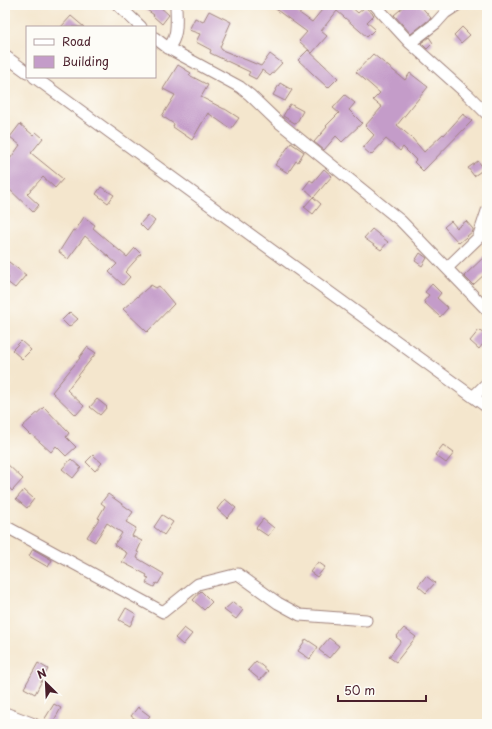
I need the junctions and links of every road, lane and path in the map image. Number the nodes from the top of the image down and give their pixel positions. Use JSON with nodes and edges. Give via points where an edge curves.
{"nodes":[{"id":1,"x":118,"y":5,"type":"edge"},
{"id":2,"x":176,"y":5,"type":"edge"},
{"id":3,"x":375,"y":5,"type":"edge"},
{"id":4,"x":457,"y":5,"type":"edge"},
{"id":5,"x":140,"y":26,"type":"edge"},
{"id":6,"x":156,"y":39,"type":"edge"},
{"id":7,"x":410,"y":43,"type":"junction"},
{"id":8,"x":168,"y":48,"type":"junction"},
{"id":9,"x":5,"y":56,"type":"edge"},
{"id":10,"x":26,"y":71,"type":"edge"},
{"id":11,"x":35,"y":78,"type":"edge"},
{"id":12,"x":487,"y":114,"type":"edge"},
{"id":13,"x":487,"y":211,"type":"edge"},
{"id":14,"x":447,"y":268,"type":"junction"},
{"id":15,"x":487,"y":310,"type":"edge"},
{"id":16,"x":487,"y":383,"type":"edge"},
{"id":17,"x":473,"y":397,"type":"junction"},
{"id":18,"x":487,"y":407,"type":"edge"},
{"id":19,"x":5,"y":526,"type":"edge"},
{"id":20,"x":366,"y":620,"type":"dead end"},
{"id":21,"x":5,"y":713,"type":"edge"},
{"id":22,"x":34,"y":724,"type":"edge"}],
"edges":[{"from":1,"to":5,"type":"street"},
{"from":2,"to":8,"type":"street","via":[[176,32],[174,41]]},
{"from":3,"to":7,"type":"street"},
{"from":4,"to":7,"type":"street"},
{"from":6,"to":8,"type":"street"},
{"from":7,"to":12,"type":"street"},
{"from":8,"to":14,"type":"street","via":[[240,87],[276,120],[401,221]]},
{"from":9,"to":10,"type":"street"},
{"from":11,"to":17,"type":"street"},
{"from":13,"to":14,"type":"street","via":[[478,238]]},
{"from":14,"to":15,"type":"street"},
{"from":16,"to":17,"type":"street"},
{"from":17,"to":18,"type":"street"},
{"from":19,"to":20,"type":"street","via":[[164,612],[198,584],[238,574],[278,603],[300,615]]},
{"from":21,"to":22,"type":"street"}]}
